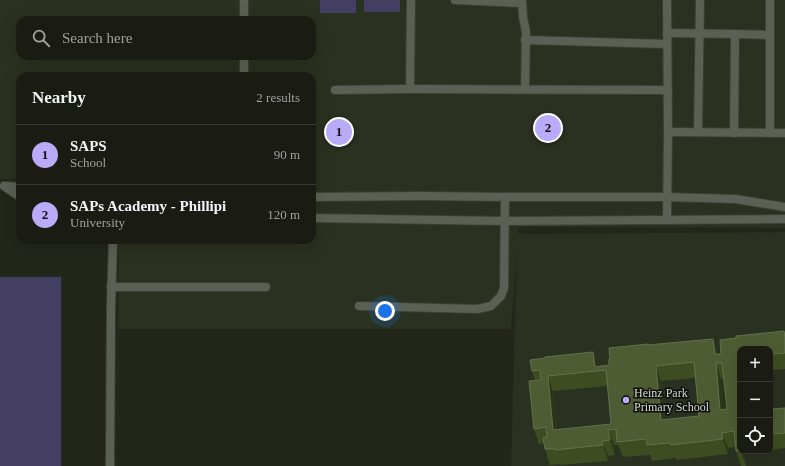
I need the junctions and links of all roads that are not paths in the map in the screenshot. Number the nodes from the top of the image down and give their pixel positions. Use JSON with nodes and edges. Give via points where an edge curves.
{"nodes":[{"id":1,"x":244,"y":0,"type":"edge"},
{"id":2,"x":411,"y":0,"type":"edge"},
{"id":3,"x":455,"y":0,"type":"edge"},
{"id":4,"x":667,"y":0,"type":"edge"},
{"id":5,"x":700,"y":0,"type":"edge"},
{"id":6,"x":770,"y":0,"type":"edge"},
{"id":7,"x":522,"y":1,"type":"edge"},
{"id":8,"x":244,"y":16,"type":"edge"},
{"id":9,"x":667,"y":33,"type":"junction"},
{"id":10,"x":700,"y":33,"type":"junction"},
{"id":11,"x":735,"y":34,"type":"junction"},
{"id":12,"x":770,"y":35,"type":"junction"},
{"id":13,"x":525,"y":40,"type":"junction"},
{"id":14,"x":667,"y":44,"type":"junction"},
{"id":15,"x":244,"y":60,"type":"edge"},
{"id":16,"x":244,"y":72,"type":"edge"},
{"id":17,"x":410,"y":88,"type":"junction"},
{"id":18,"x":525,"y":89,"type":"junction"},
{"id":19,"x":335,"y":90,"type":"dead end"},
{"id":20,"x":668,"y":90,"type":"junction"},
{"id":21,"x":668,"y":132,"type":"junction"},
{"id":22,"x":698,"y":132,"type":"junction"},
{"id":23,"x":734,"y":133,"type":"junction"},
{"id":24,"x":770,"y":133,"type":"junction"},
{"id":25,"x":785,"y":133,"type":"edge"},
{"id":26,"x":2,"y":186,"type":"edge"},
{"id":27,"x":16,"y":187,"type":"edge"},
{"id":28,"x":16,"y":195,"type":"edge"},
{"id":29,"x":316,"y":197,"type":"edge"},
{"id":30,"x":505,"y":197,"type":"junction"},
{"id":31,"x":667,"y":197,"type":"junction"},
{"id":32,"x":767,"y":204,"type":"junction"},
{"id":33,"x":785,"y":206,"type":"edge"},
{"id":34,"x":316,"y":218,"type":"edge"},
{"id":35,"x":765,"y":219,"type":"junction"},
{"id":36,"x":785,"y":219,"type":"edge"},
{"id":37,"x":667,"y":220,"type":"junction"},
{"id":38,"x":505,"y":221,"type":"junction"},
{"id":39,"x":113,"y":244,"type":"edge"},
{"id":40,"x":111,"y":287,"type":"junction"},
{"id":41,"x":266,"y":287,"type":"dead end"},
{"id":42,"x":359,"y":306,"type":"dead end"},
{"id":43,"x":110,"y":466,"type":"edge"}],
"edges":[{"from":1,"to":8,"type":"lane"},
{"from":2,"to":17,"type":"lane"},
{"from":3,"to":7,"type":"lane"},
{"from":4,"to":9,"type":"lane"},
{"from":5,"to":10,"type":"lane"},
{"from":6,"to":12,"type":"lane"},
{"from":7,"to":13,"type":"lane"},
{"from":9,"to":10,"type":"lane"},
{"from":9,"to":14,"type":"lane"},
{"from":10,"to":11,"type":"lane"},
{"from":10,"to":22,"type":"lane"},
{"from":11,"to":12,"type":"lane"},
{"from":11,"to":23,"type":"lane"},
{"from":12,"to":24,"type":"lane"},
{"from":13,"to":14,"type":"lane"},
{"from":13,"to":18,"type":"lane"},
{"from":14,"to":20,"type":"lane"},
{"from":15,"to":16,"type":"lane"},
{"from":17,"to":18,"type":"lane"},
{"from":17,"to":19,"type":"lane"},
{"from":18,"to":20,"type":"lane"},
{"from":20,"to":21,"type":"lane"},
{"from":21,"to":22,"type":"lane"},
{"from":21,"to":31,"type":"lane"},
{"from":22,"to":23,"type":"lane"},
{"from":23,"to":24,"type":"lane"},
{"from":24,"to":25,"type":"lane"},
{"from":26,"to":27,"type":"lane"},
{"from":26,"to":28,"type":"lane"},
{"from":29,"to":30,"type":"lane"},
{"from":30,"to":31,"type":"lane"},
{"from":30,"to":38,"type":"lane"},
{"from":31,"to":32,"type":"lane","via":[[735,199]]},
{"from":31,"to":37,"type":"lane"},
{"from":32,"to":33,"type":"lane"},
{"from":32,"to":35,"type":"lane"},
{"from":34,"to":38,"type":"lane"},
{"from":35,"to":36,"type":"lane"},
{"from":35,"to":37,"type":"lane"},
{"from":37,"to":38,"type":"lane"},
{"from":38,"to":42,"type":"lane","via":[[504,288],[501,296],[491,306],[476,309]]},
{"from":39,"to":40,"type":"lane"},
{"from":40,"to":41,"type":"lane"},
{"from":40,"to":43,"type":"lane"}]}
